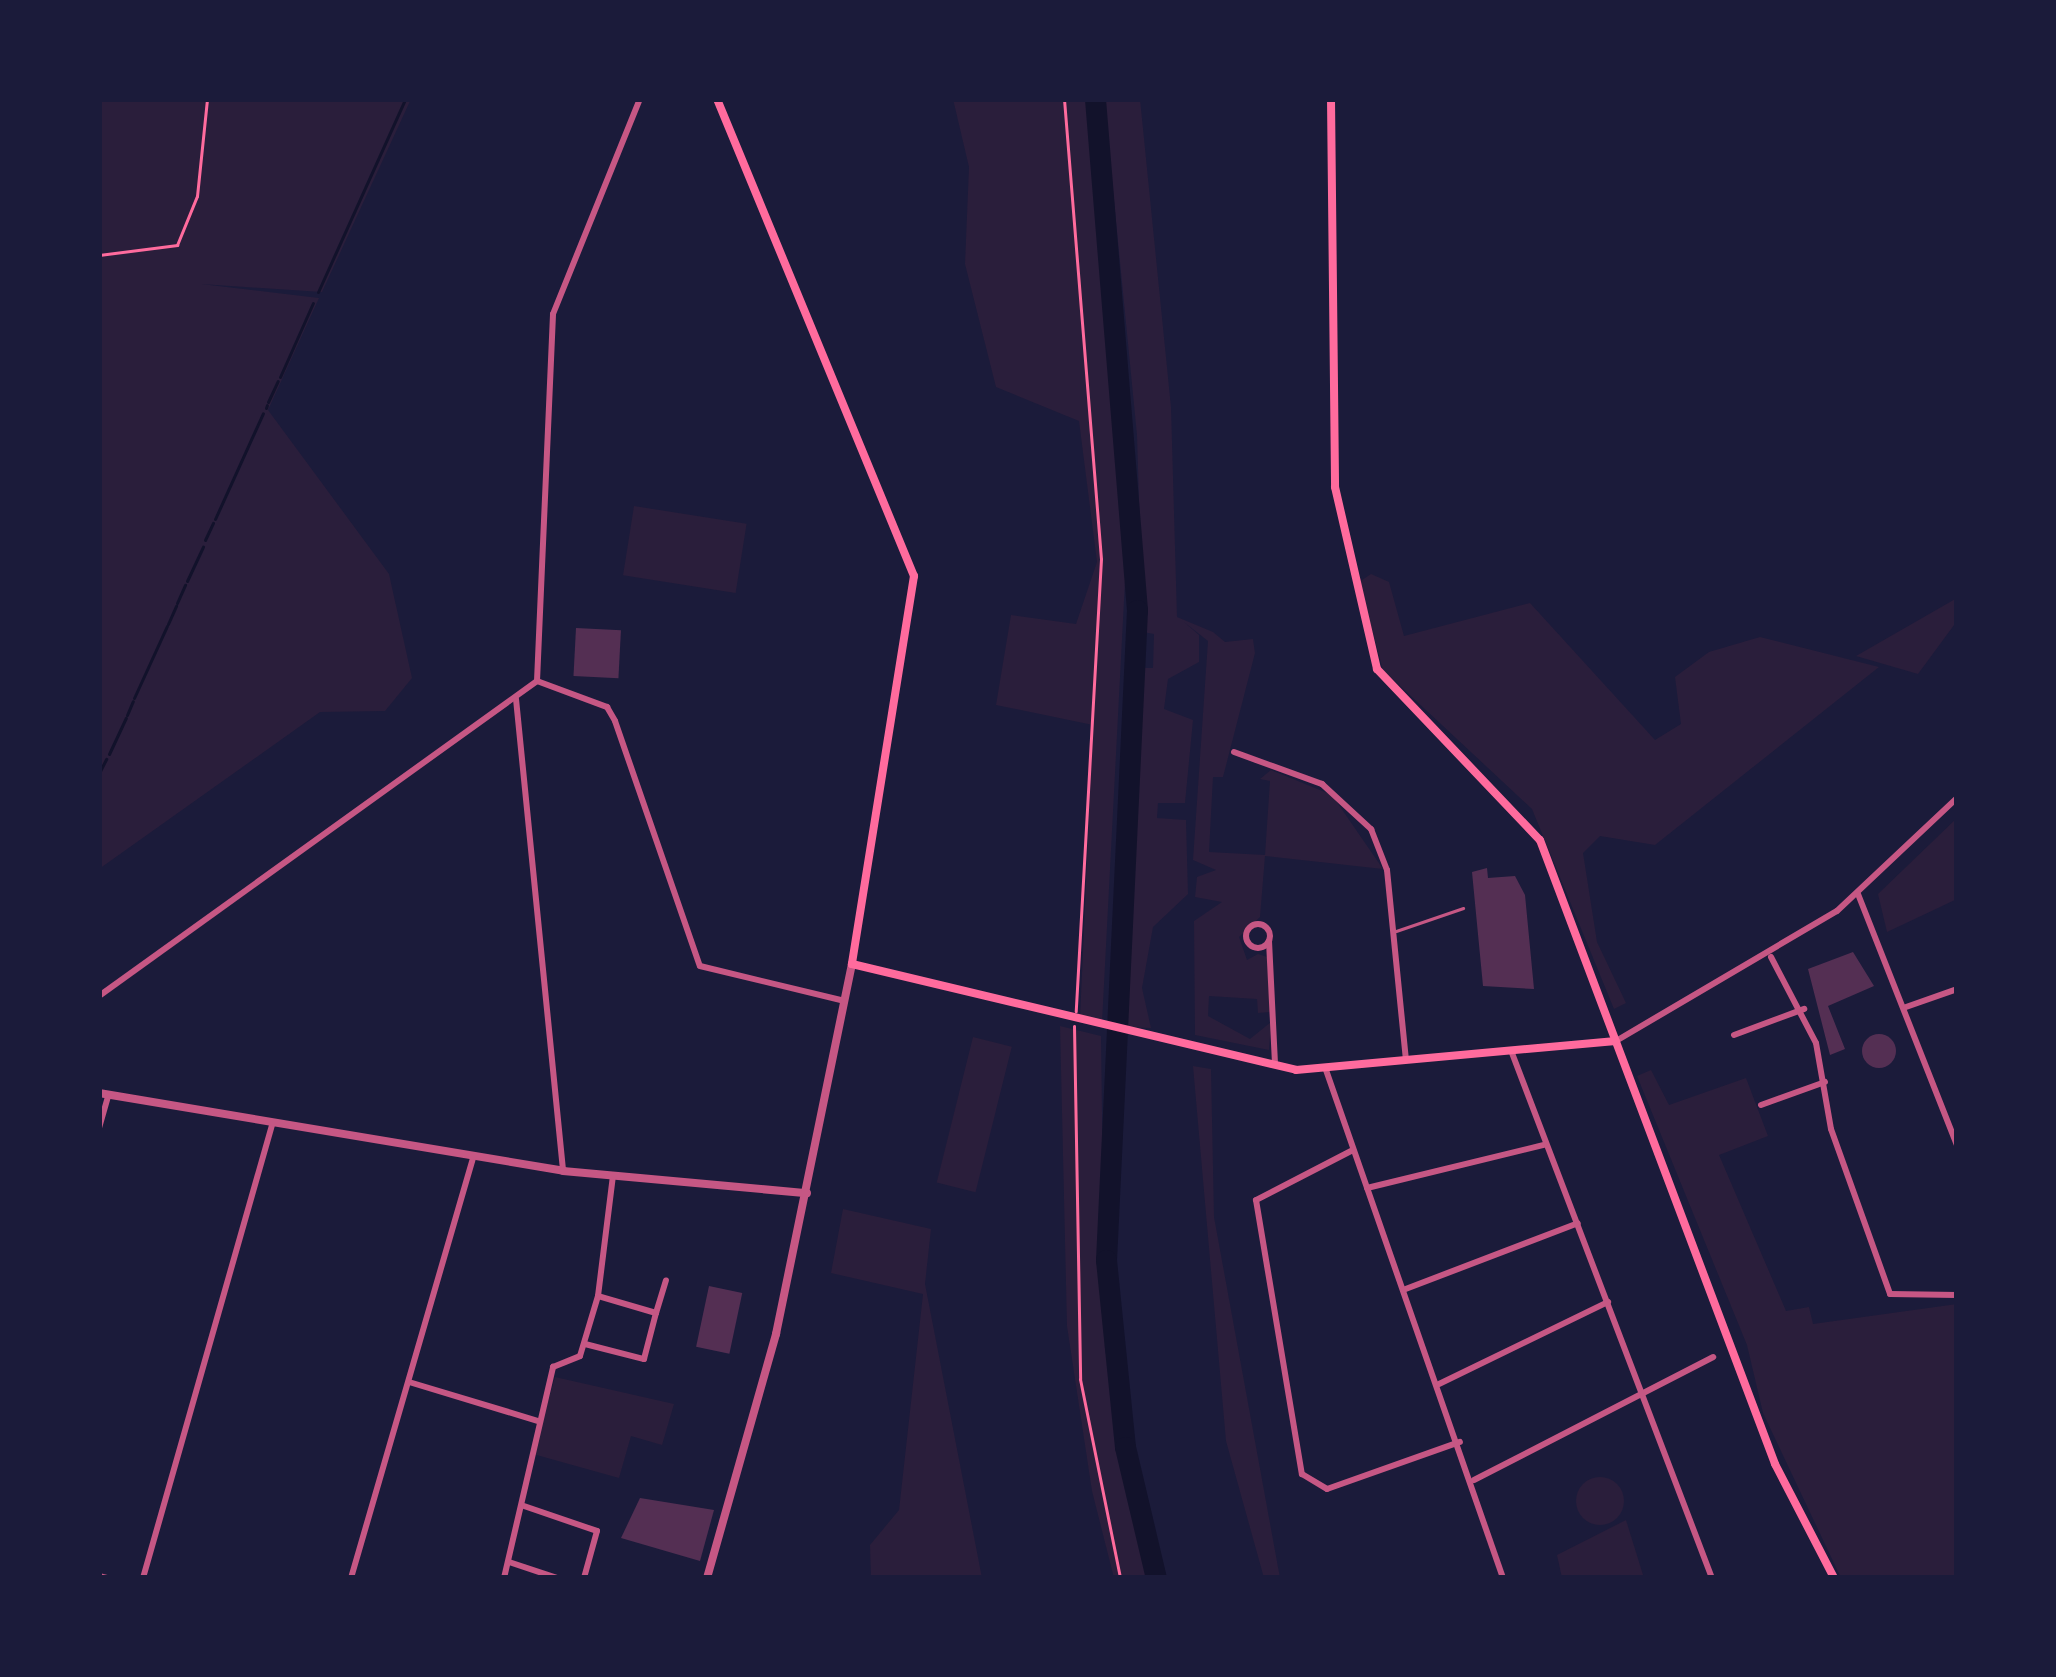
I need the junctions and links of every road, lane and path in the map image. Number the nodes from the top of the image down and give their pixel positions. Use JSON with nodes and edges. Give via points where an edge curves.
{"nodes":[{"id":1,"x":207,"y":99,"type":"edge"},
{"id":2,"x":640,"y":99,"type":"edge"},
{"id":3,"x":716,"y":99,"type":"edge"},
{"id":4,"x":1064,"y":99,"type":"edge"},
{"id":5,"x":1331,"y":99,"type":"edge"},
{"id":6,"x":99,"y":255,"type":"edge"},
{"id":7,"x":537,"y":681,"type":"junction"},
{"id":8,"x":516,"y":699,"type":"junction"},
{"id":9,"x":1234,"y":752,"type":"dead end"},
{"id":10,"x":1957,"y":798,"type":"edge"},
{"id":11,"x":1858,"y":894,"type":"junction"},
{"id":12,"x":1463,"y":908,"type":"dead end"},
{"id":13,"x":1395,"y":932,"type":"junction"},
{"id":14,"x":1269,"y":941,"type":"junction"},
{"id":15,"x":1771,"y":958,"type":"junction"},
{"id":16,"x":852,"y":964,"type":"junction"},
{"id":17,"x":1957,"y":988,"type":"edge"},
{"id":18,"x":99,"y":996,"type":"edge"},
{"id":19,"x":845,"y":1001,"type":"junction"},
{"id":20,"x":1906,"y":1007,"type":"junction"},
{"id":21,"x":1804,"y":1009,"type":"junction"},
{"id":22,"x":1074,"y":1023,"type":"junction"},
{"id":23,"x":1734,"y":1035,"type":"dead end"},
{"id":24,"x":1616,"y":1041,"type":"junction"},
{"id":25,"x":1512,"y":1053,"type":"junction"},
{"id":26,"x":1407,"y":1063,"type":"junction"},
{"id":27,"x":1275,"y":1068,"type":"junction"},
{"id":28,"x":1326,"y":1070,"type":"junction"},
{"id":29,"x":1825,"y":1082,"type":"junction"},
{"id":30,"x":104,"y":1094,"type":"edge"},
{"id":31,"x":1760,"y":1105,"type":"dead end"},
{"id":32,"x":272,"y":1125,"type":"junction"},
{"id":33,"x":99,"y":1128,"type":"edge"},
{"id":34,"x":1544,"y":1145,"type":"junction"},
{"id":35,"x":1957,"y":1145,"type":"edge"},
{"id":36,"x":1351,"y":1151,"type":"junction"},
{"id":37,"x":473,"y":1159,"type":"junction"},
{"id":38,"x":562,"y":1172,"type":"junction"},
{"id":39,"x":613,"y":1176,"type":"junction"},
{"id":40,"x":1367,"y":1188,"type":"junction"},
{"id":41,"x":807,"y":1193,"type":"junction"},
{"id":42,"x":1578,"y":1223,"type":"junction"},
{"id":43,"x":666,"y":1281,"type":"dead end"},
{"id":44,"x":1403,"y":1290,"type":"junction"},
{"id":45,"x":1957,"y":1295,"type":"edge"},
{"id":46,"x":598,"y":1296,"type":"junction"},
{"id":47,"x":1609,"y":1302,"type":"junction"},
{"id":48,"x":656,"y":1313,"type":"junction"},
{"id":49,"x":584,"y":1344,"type":"junction"},
{"id":50,"x":1713,"y":1357,"type":"dead end"},
{"id":51,"x":409,"y":1382,"type":"junction"},
{"id":52,"x":1438,"y":1384,"type":"junction"},
{"id":53,"x":1642,"y":1389,"type":"junction"},
{"id":54,"x":538,"y":1420,"type":"junction"},
{"id":55,"x":1460,"y":1442,"type":"junction"},
{"id":56,"x":1474,"y":1480,"type":"junction"},
{"id":57,"x":524,"y":1505,"type":"junction"},
{"id":58,"x":509,"y":1562,"type":"junction"},
{"id":59,"x":143,"y":1578,"type":"edge"},
{"id":60,"x":351,"y":1578,"type":"edge"},
{"id":61,"x":504,"y":1578,"type":"edge"},
{"id":62,"x":557,"y":1578,"type":"edge"},
{"id":63,"x":584,"y":1578,"type":"edge"},
{"id":64,"x":707,"y":1578,"type":"edge"},
{"id":65,"x":1120,"y":1578,"type":"edge"},
{"id":66,"x":1503,"y":1578,"type":"edge"},
{"id":67,"x":1712,"y":1578,"type":"edge"},
{"id":68,"x":1834,"y":1578,"type":"edge"}],
"edges":[{"from":1,"to":6,"type":"path","via":[[197,196],[177,245]]},
{"from":2,"to":7,"type":"street","via":[[553,314]]},
{"from":3,"to":16,"type":"main road","via":[[914,576]]},
{"from":4,"to":22,"type":"path","via":[[1101,560]]},
{"from":5,"to":24,"type":"main road","via":[[1334,487],[1377,669],[1540,840]]},
{"from":7,"to":8,"type":"street"},
{"from":7,"to":19,"type":"street","via":[[607,707],[700,966]]},
{"from":8,"to":18,"type":"street"},
{"from":8,"to":38,"type":"street"},
{"from":9,"to":13,"type":"street","via":[[1309,777],[1363,818],[1388,870]]},
{"from":10,"to":11,"type":"street"},
{"from":11,"to":15,"type":"street"},
{"from":11,"to":20,"type":"street"},
{"from":12,"to":13,"type":"lane"},
{"from":13,"to":26,"type":"street"},
{"from":14,"to":14,"type":"street","via":[[1263,925],[1246,931],[1253,947]]},
{"from":14,"to":27,"type":"street"},
{"from":15,"to":21,"type":"street"},
{"from":15,"to":24,"type":"street"},
{"from":16,"to":19,"type":"street"},
{"from":16,"to":22,"type":"main road"},
{"from":17,"to":20,"type":"street"},
{"from":19,"to":41,"type":"street"},
{"from":20,"to":35,"type":"street"},
{"from":21,"to":23,"type":"street"},
{"from":21,"to":29,"type":"street"},
{"from":22,"to":27,"type":"main road"},
{"from":22,"to":65,"type":"path","via":[[1080,1379]]},
{"from":24,"to":25,"type":"main road"},
{"from":24,"to":68,"type":"main road","via":[[1774,1464]]},
{"from":25,"to":26,"type":"main road"},
{"from":25,"to":34,"type":"street"},
{"from":26,"to":28,"type":"main road"},
{"from":27,"to":28,"type":"main road"},
{"from":28,"to":36,"type":"street"},
{"from":29,"to":31,"type":"street"},
{"from":29,"to":45,"type":"street","via":[[1830,1118],[1893,1298]]},
{"from":30,"to":32,"type":"street"},
{"from":30,"to":33,"type":"street"},
{"from":32,"to":37,"type":"street"},
{"from":32,"to":59,"type":"street"},
{"from":34,"to":40,"type":"street"},
{"from":34,"to":42,"type":"street"},
{"from":36,"to":40,"type":"street"},
{"from":36,"to":55,"type":"street","via":[[1256,1199],[1302,1474],[1327,1489]]},
{"from":37,"to":38,"type":"street"},
{"from":37,"to":51,"type":"street"},
{"from":38,"to":39,"type":"street"},
{"from":39,"to":41,"type":"street"},
{"from":39,"to":46,"type":"street"},
{"from":40,"to":44,"type":"street"},
{"from":41,"to":64,"type":"street"},
{"from":42,"to":44,"type":"street"},
{"from":42,"to":47,"type":"street"},
{"from":43,"to":48,"type":"street"},
{"from":44,"to":52,"type":"street"},
{"from":46,"to":48,"type":"street"},
{"from":46,"to":49,"type":"street"},
{"from":47,"to":52,"type":"street"},
{"from":47,"to":53,"type":"street"},
{"from":48,"to":49,"type":"street","via":[[644,1359]]},
{"from":49,"to":54,"type":"street","via":[[553,1367]]},
{"from":50,"to":53,"type":"street"},
{"from":51,"to":54,"type":"street"},
{"from":51,"to":60,"type":"street"},
{"from":52,"to":55,"type":"street"},
{"from":53,"to":56,"type":"street"},
{"from":53,"to":67,"type":"street"},
{"from":54,"to":57,"type":"street"},
{"from":55,"to":56,"type":"street"},
{"from":56,"to":66,"type":"street"},
{"from":57,"to":58,"type":"street"},
{"from":57,"to":63,"type":"street","via":[[597,1531]]},
{"from":58,"to":61,"type":"street"},
{"from":58,"to":62,"type":"street"}]}
